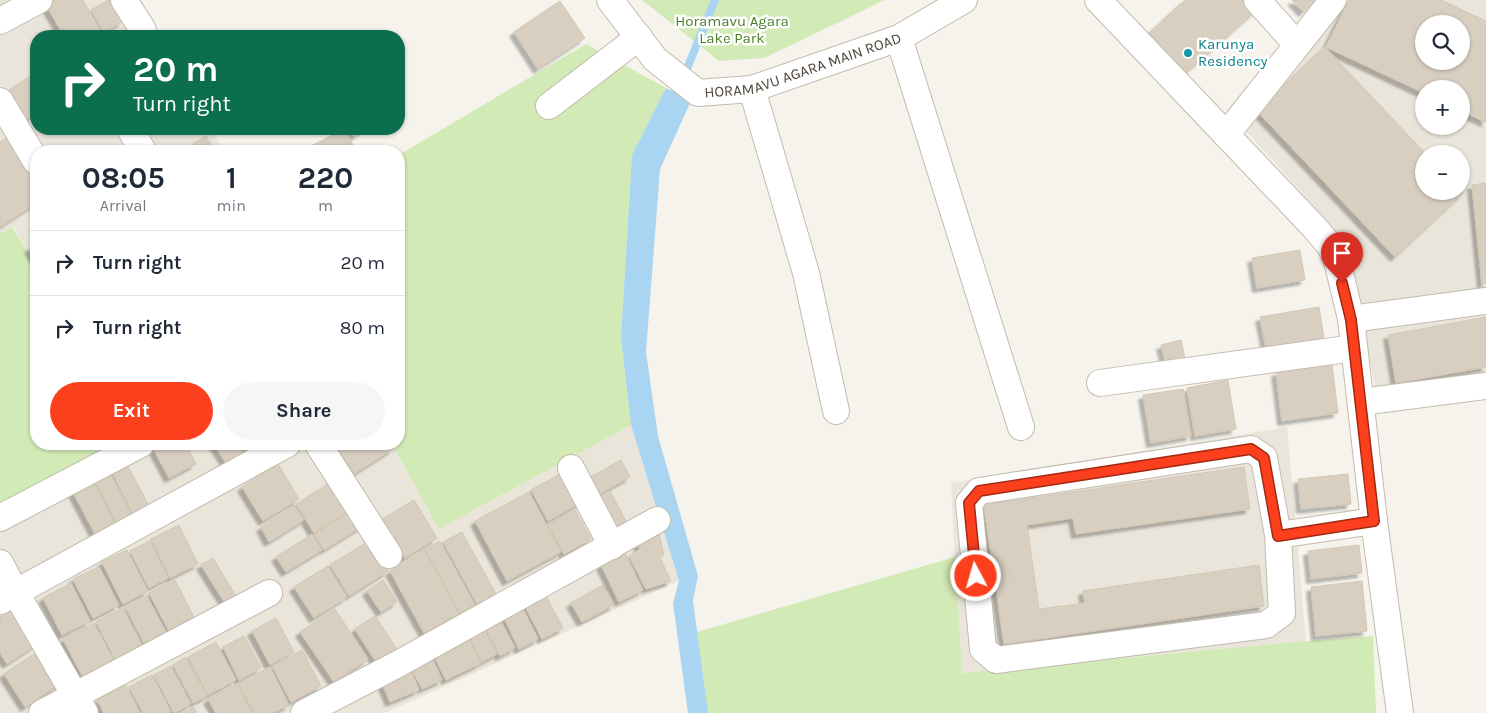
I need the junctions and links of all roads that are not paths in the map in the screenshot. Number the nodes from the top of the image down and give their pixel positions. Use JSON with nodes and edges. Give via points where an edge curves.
{"nodes":[{"id":1,"x":39,"y":0,"type":"edge"},
{"id":2,"x":124,"y":0,"type":"edge"},
{"id":3,"x":610,"y":0,"type":"edge"},
{"id":4,"x":964,"y":0,"type":"edge"},
{"id":5,"x":1098,"y":0,"type":"edge"},
{"id":6,"x":1256,"y":0,"type":"edge"},
{"id":7,"x":1333,"y":0,"type":"edge"},
{"id":8,"x":0,"y":21,"type":"edge"},
{"id":9,"x":143,"y":30,"type":"dead end"},
{"id":10,"x":638,"y":37,"type":"junction"},
{"id":11,"x":1290,"y":37,"type":"dead end"},
{"id":12,"x":899,"y":38,"type":"junction"},
{"id":13,"x":752,"y":89,"type":"junction"},
{"id":14,"x":0,"y":101,"type":"edge"},
{"id":15,"x":548,"y":106,"type":"dead end"},
{"id":16,"x":1226,"y":135,"type":"junction"},
{"id":17,"x":30,"y":151,"type":"edge"},
{"id":18,"x":1486,"y":301,"type":"edge"},
{"id":19,"x":1351,"y":320,"type":"junction"},
{"id":20,"x":1354,"y":348,"type":"junction"},
{"id":21,"x":1100,"y":383,"type":"dead end"},
{"id":22,"x":1486,"y":386,"type":"edge"},
{"id":23,"x":1361,"y":402,"type":"junction"},
{"id":24,"x":836,"y":411,"type":"dead end"},
{"id":25,"x":1021,"y":427,"type":"dead end"},
{"id":26,"x":129,"y":450,"type":"edge"},
{"id":27,"x":276,"y":450,"type":"edge"},
{"id":28,"x":322,"y":450,"type":"edge"},
{"id":29,"x":571,"y":468,"type":"dead end"},
{"id":30,"x":0,"y":518,"type":"edge"},
{"id":31,"x":657,"y":520,"type":"dead end"},
{"id":32,"x":1374,"y":521,"type":"junction"},
{"id":33,"x":1278,"y":536,"type":"junction"},
{"id":34,"x":612,"y":546,"type":"junction"},
{"id":35,"x":389,"y":555,"type":"dead end"},
{"id":36,"x":0,"y":563,"type":"edge"},
{"id":37,"x":269,"y":593,"type":"dead end"},
{"id":38,"x":8,"y":597,"type":"edge"},
{"id":39,"x":80,"y":704,"type":"edge"},
{"id":40,"x":42,"y":713,"type":"edge"},
{"id":41,"x":304,"y":713,"type":"edge"},
{"id":42,"x":1400,"y":713,"type":"edge"}],
"edges":[{"from":1,"to":8,"type":"street"},
{"from":2,"to":9,"type":"street"},
{"from":3,"to":10,"type":"street","name":"HORAMAVU AGARA MAIN ROAD"},
{"from":4,"to":12,"type":"street","name":"HORAMAVU AGARA MAIN ROAD"},
{"from":5,"to":16,"type":"street"},
{"from":6,"to":11,"type":"street"},
{"from":7,"to":16,"type":"street"},
{"from":10,"to":13,"type":"street","name":"HORAMAVU AGARA MAIN ROAD","via":[[655,59],[689,86]]},
{"from":10,"to":15,"type":"street"},
{"from":12,"to":13,"type":"street","name":"HORAMAVU AGARA MAIN ROAD"},
{"from":12,"to":25,"type":"street"},
{"from":13,"to":24,"type":"street","via":[[806,273]]},
{"from":14,"to":17,"type":"street"},
{"from":16,"to":19,"type":"street","via":[[1330,247],[1338,265]]},
{"from":18,"to":19,"type":"street"},
{"from":19,"to":20,"type":"street"},
{"from":20,"to":21,"type":"street"},
{"from":20,"to":23,"type":"street"},
{"from":22,"to":23,"type":"street"},
{"from":23,"to":32,"type":"street"},
{"from":26,"to":30,"type":"street"},
{"from":27,"to":38,"type":"street"},
{"from":28,"to":35,"type":"street"},
{"from":29,"to":34,"type":"street"},
{"from":31,"to":34,"type":"street"},
{"from":32,"to":33,"type":"street"},
{"from":32,"to":42,"type":"street"},
{"from":33,"to":33,"type":"street","via":[[1282,614],[1266,625],[996,660],[983,649],[969,503],[979,491],[1251,449],[1264,458]]},
{"from":34,"to":41,"type":"street"},
{"from":36,"to":38,"type":"street"},
{"from":37,"to":39,"type":"street"},
{"from":38,"to":39,"type":"street"},
{"from":39,"to":40,"type":"street"}]}
